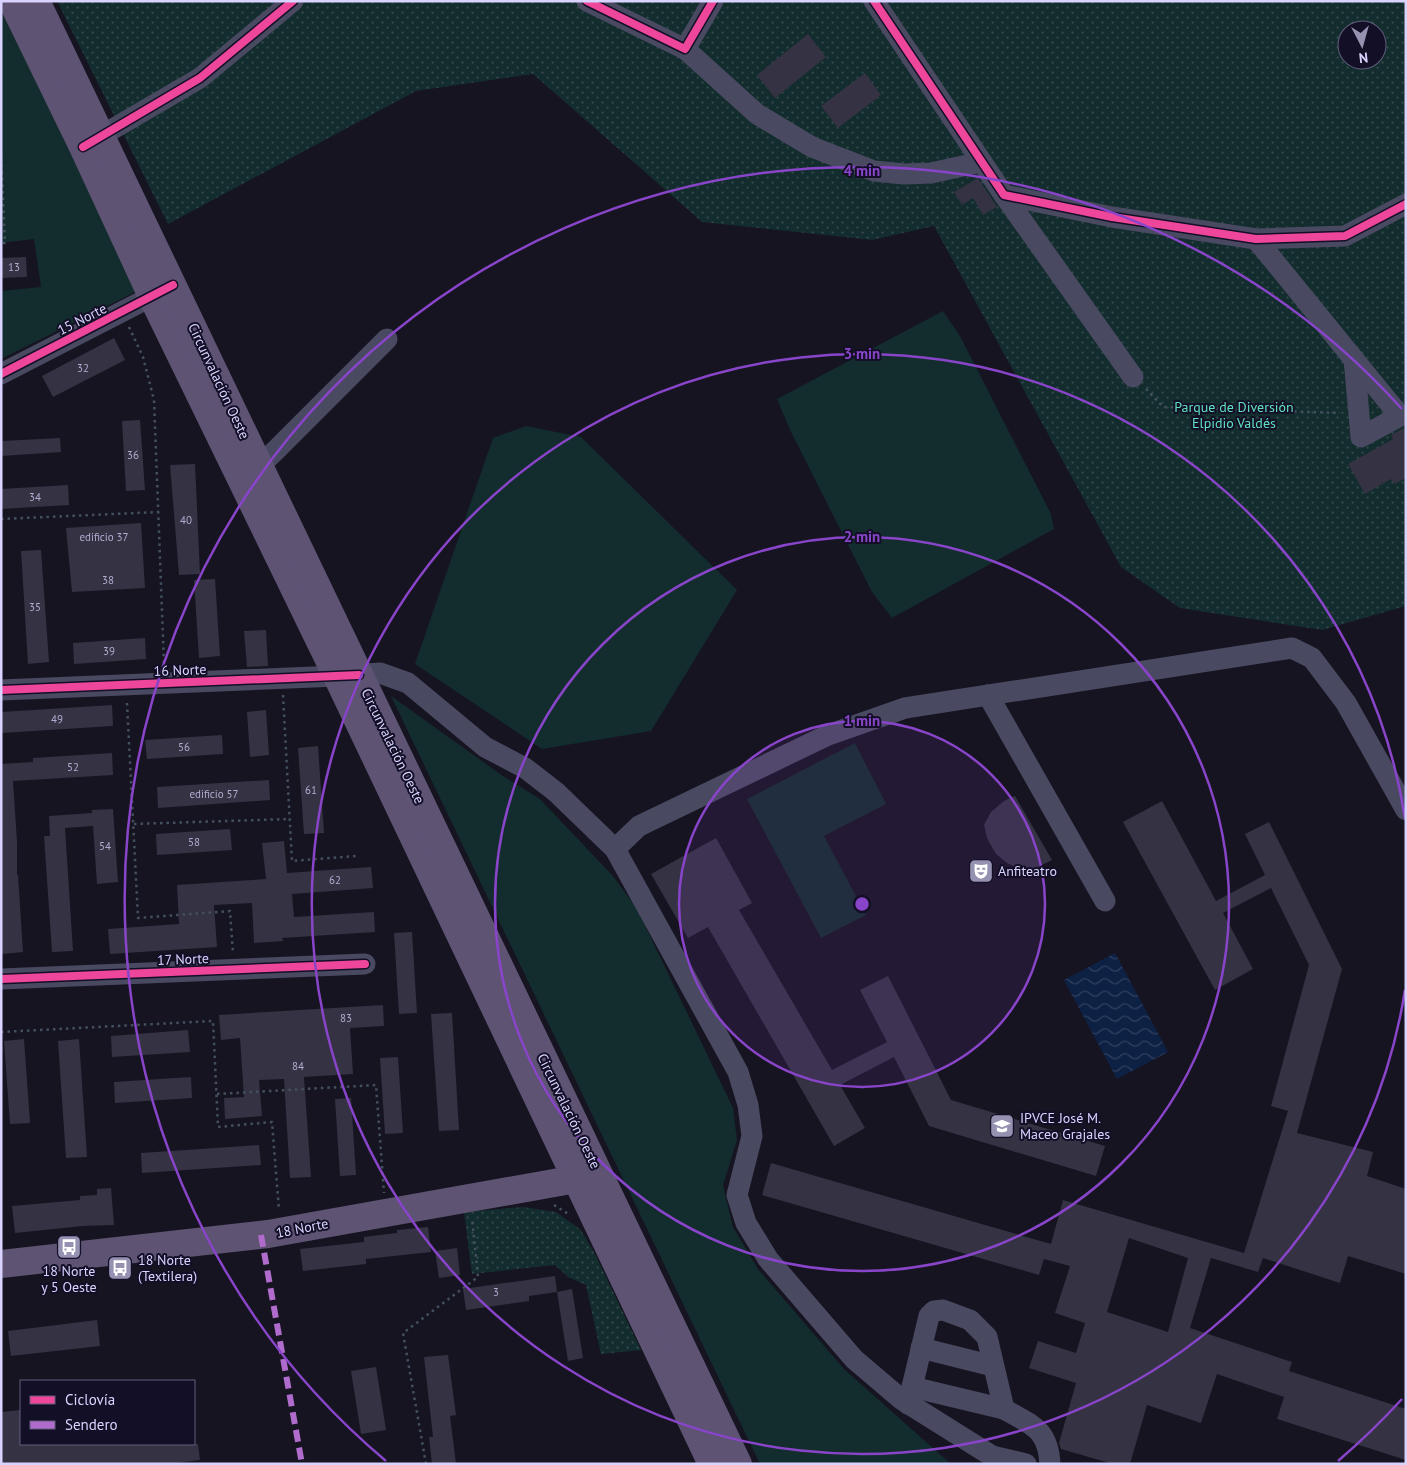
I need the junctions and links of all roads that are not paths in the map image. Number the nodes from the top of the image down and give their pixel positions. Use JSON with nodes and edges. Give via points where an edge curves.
{"nodes":[{"id":1,"x":12,"y":1,"type":"edge"},
{"id":2,"x":36,"y":1,"type":"edge"},
{"id":3,"x":293,"y":1,"type":"edge"},
{"id":4,"x":587,"y":1,"type":"edge"},
{"id":5,"x":713,"y":1,"type":"edge"},
{"id":6,"x":874,"y":1,"type":"edge"},
{"id":7,"x":685,"y":49,"type":"junction"},
{"id":8,"x":92,"y":141,"type":"junction"},
{"id":9,"x":981,"y":162,"type":"junction"},
{"id":10,"x":1004,"y":195,"type":"junction"},
{"id":11,"x":1406,"y":204,"type":"edge"},
{"id":12,"x":1256,"y":239,"type":"junction"},
{"id":13,"x":163,"y":291,"type":"junction"},
{"id":14,"x":388,"y":339,"type":"dead end"},
{"id":15,"x":1354,"y":359,"type":"junction"},
{"id":16,"x":1,"y":374,"type":"edge"},
{"id":17,"x":1133,"y":377,"type":"road end"},
{"id":18,"x":249,"y":470,"type":"junction"},
{"id":19,"x":348,"y":676,"type":"junction"},
{"id":20,"x":1,"y":690,"type":"edge"},
{"id":21,"x":988,"y":696,"type":"junction"},
{"id":22,"x":1406,"y":810,"type":"edge"},
{"id":23,"x":615,"y":849,"type":"junction"},
{"id":24,"x":1105,"y":901,"type":"dead end"},
{"id":25,"x":365,"y":964,"type":"dead end"},
{"id":26,"x":1,"y":979,"type":"edge"},
{"id":27,"x":552,"y":1127,"type":"junction"},
{"id":28,"x":588,"y":1177,"type":"junction"},
{"id":29,"x":522,"y":1188,"type":"junction"},
{"id":30,"x":586,"y":1221,"type":"junction"},
{"id":31,"x":1,"y":1264,"type":"edge"},
{"id":32,"x":921,"y":1348,"type":"junction"},
{"id":33,"x":994,"y":1366,"type":"junction"},
{"id":34,"x":910,"y":1395,"type":"junction"},
{"id":35,"x":1004,"y":1409,"type":"junction"},
{"id":36,"x":996,"y":1460,"type":"edge"},
{"id":37,"x":712,"y":1464,"type":"edge"},
{"id":38,"x":738,"y":1464,"type":"edge"},
{"id":39,"x":1026,"y":1464,"type":"edge"},
{"id":40,"x":1050,"y":1464,"type":"edge"}],
"edges":[{"from":1,"to":8,"type":"main road","name":"Circunvalación Oeste"},
{"from":2,"to":8,"type":"main road","name":"Circunvalación Oeste"},
{"from":3,"to":8,"type":"street","via":[[200,78]]},
{"from":4,"to":7,"type":"street"},
{"from":5,"to":7,"type":"street"},
{"from":6,"to":9,"type":"street"},
{"from":7,"to":9,"type":"street","via":[[757,114],[812,147],[874,170],[904,174],[931,173]]},
{"from":8,"to":13,"type":"main road","name":"Circunvalación Oeste"},
{"from":9,"to":10,"type":"street"},
{"from":10,"to":12,"type":"street","via":[[1112,217]]},
{"from":10,"to":17,"type":"street"},
{"from":11,"to":12,"type":"street","via":[[1345,236]]},
{"from":12,"to":15,"type":"street"},
{"from":13,"to":16,"type":"street","name":"15 Norte"},
{"from":13,"to":18,"type":"main road","name":"Circunvalación Oeste"},
{"from":14,"to":18,"type":"street"},
{"from":15,"to":15,"type":"street","via":[[1359,414],[1362,437],[1400,416]]},
{"from":18,"to":19,"type":"main road","name":"Circunvalación Oeste"},
{"from":19,"to":20,"type":"street","name":"16 Norte"},
{"from":19,"to":23,"type":"street","name":"16 Norte","via":[[380,673],[408,683],[485,747],[525,768],[556,792]]},
{"from":19,"to":27,"type":"main road","name":"Circunvalación Oeste"},
{"from":19,"to":28,"type":"main road","name":"Circunvalación Oeste"},
{"from":21,"to":22,"type":"street","via":[[1292,648],[1312,658],[1346,703]]},
{"from":21,"to":23,"type":"street","via":[[905,708],[828,736],[639,826]]},
{"from":21,"to":24,"type":"street"},
{"from":23,"to":34,"type":"street","name":"16 Norte","via":[[738,1072],[748,1105],[752,1136],[737,1196],[746,1223],[768,1259],[854,1359],[901,1399]]},
{"from":25,"to":26,"type":"street","name":"17 Norte"},
{"from":27,"to":28,"type":"main road","name":"Circunvalación Oeste"},
{"from":27,"to":29,"type":"main road","via":[[552,1151],[542,1174]]},
{"from":28,"to":29,"type":"main road","name":"18 Norte"},
{"from":28,"to":30,"type":"main road","name":"Circunvalación Oeste"},
{"from":28,"to":38,"type":"main road","name":"Circunvalación Oeste"},
{"from":29,"to":30,"type":"main road","via":[[582,1206]]},
{"from":29,"to":31,"type":"main road","name":"18 Norte","via":[[281,1232]]},
{"from":30,"to":37,"type":"main road","name":"Circunvalación Oeste"},
{"from":32,"to":33,"type":"street"},
{"from":32,"to":33,"type":"street","via":[[928,1316],[943,1310],[970,1320],[987,1337]]},
{"from":32,"to":34,"type":"street"},
{"from":33,"to":35,"type":"street"},
{"from":34,"to":35,"type":"street"},
{"from":34,"to":36,"type":"street","name":"16 Norte"},
{"from":35,"to":40,"type":"street","via":[[1039,1430],[1049,1450]]},
{"from":36,"to":39,"type":"street","name":"16 Norte"}]}
